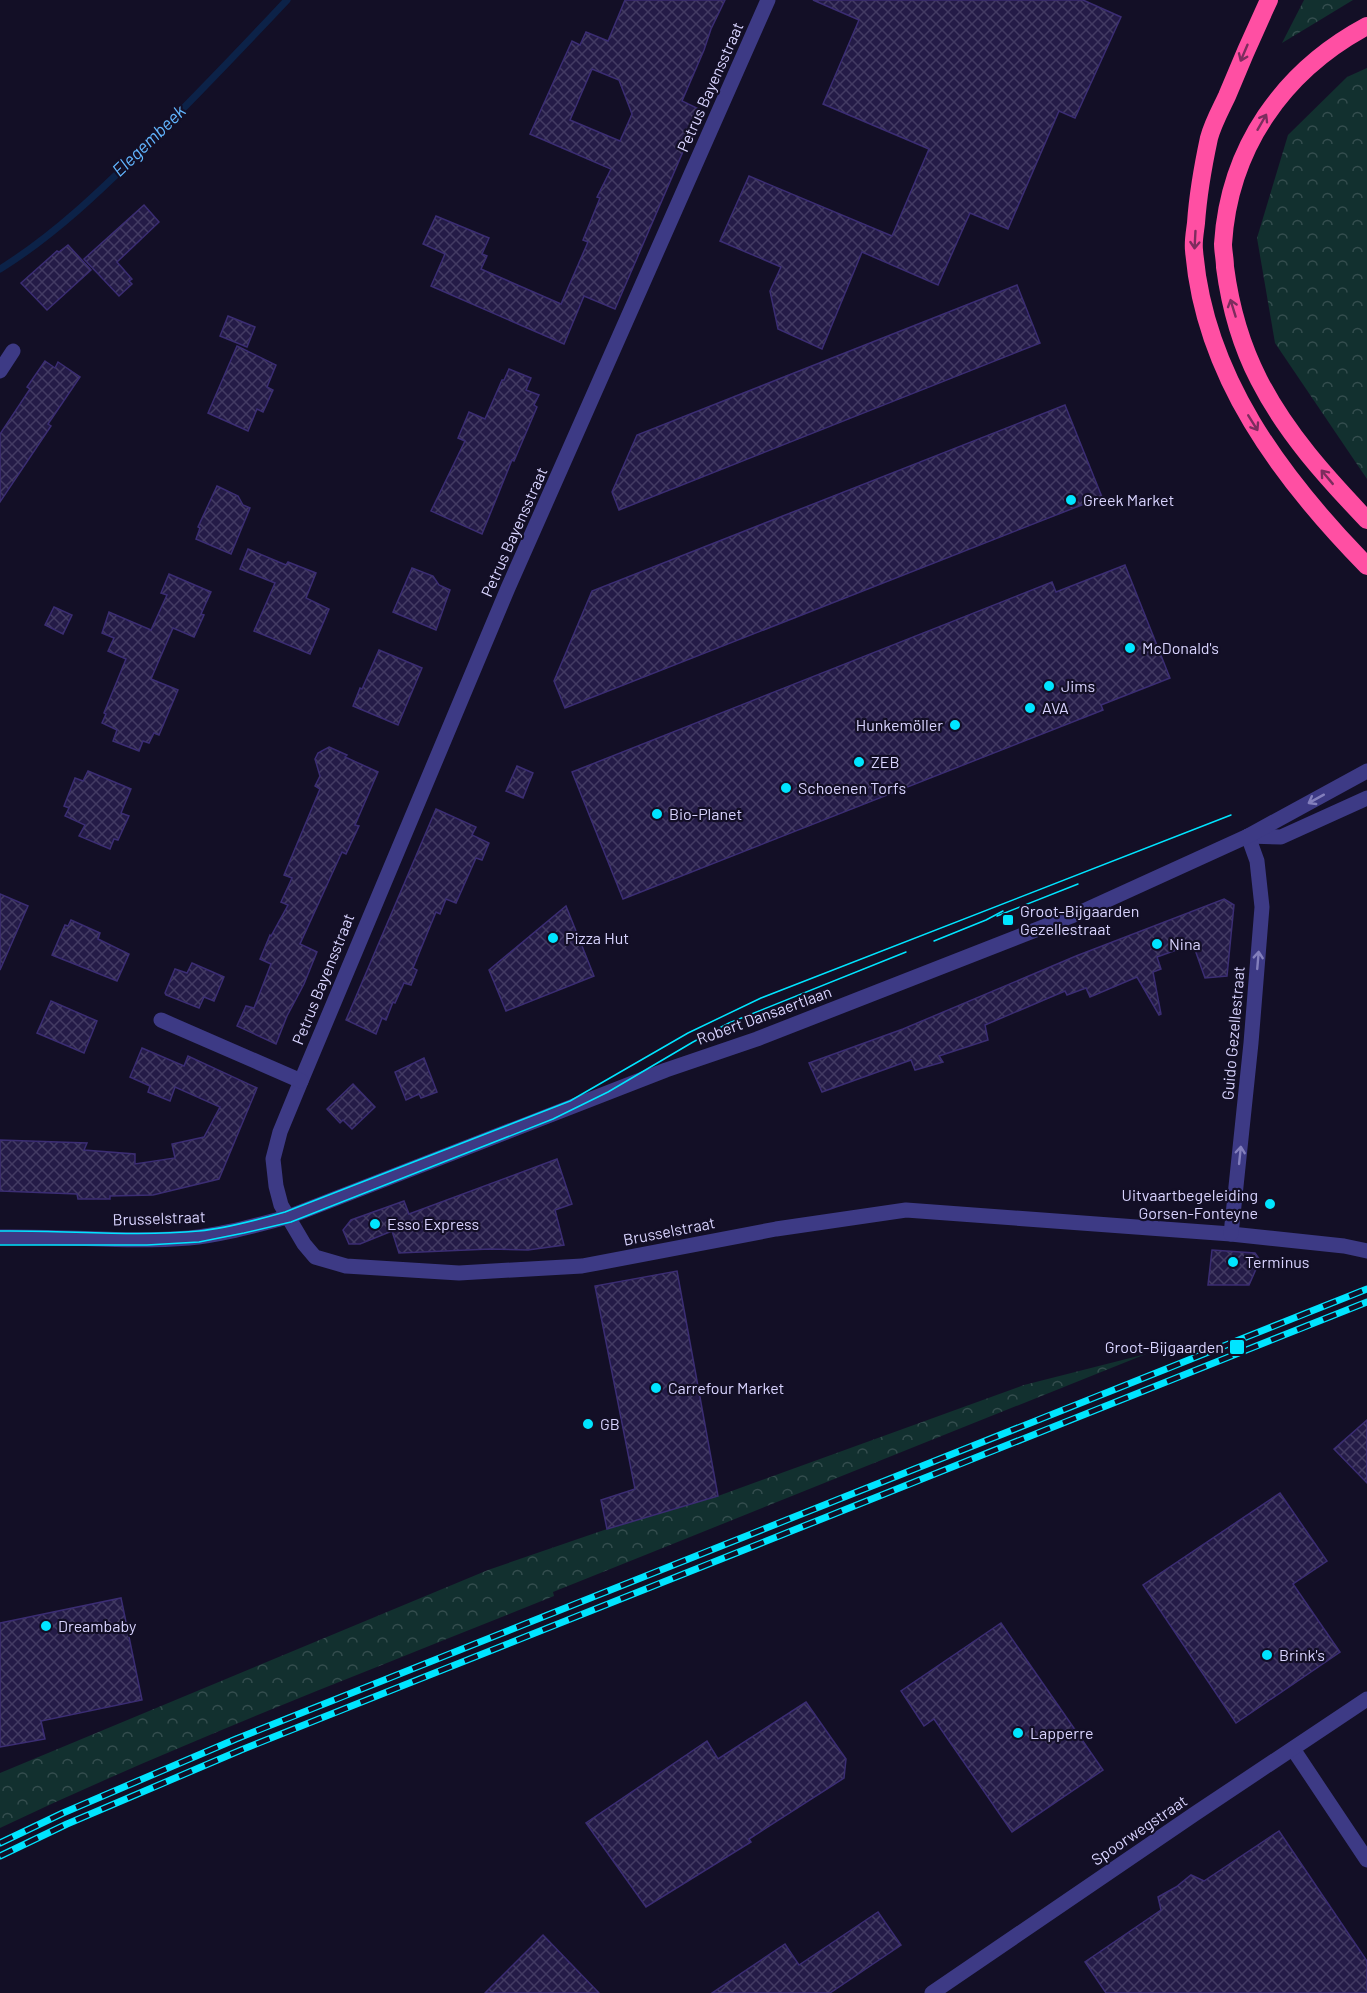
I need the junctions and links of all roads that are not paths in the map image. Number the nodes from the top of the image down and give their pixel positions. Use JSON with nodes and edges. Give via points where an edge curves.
{"nodes":[{"id":1,"x":768,"y":0,"type":"edge"},
{"id":2,"x":1269,"y":0,"type":"edge"},
{"id":3,"x":1367,"y":26,"type":"edge"},
{"id":4,"x":14,"y":351,"type":"dead end"},
{"id":5,"x":0,"y":371,"type":"edge"},
{"id":6,"x":1367,"y":520,"type":"edge"},
{"id":7,"x":1367,"y":566,"type":"edge"},
{"id":8,"x":1367,"y":771,"type":"edge"},
{"id":9,"x":1367,"y":798,"type":"edge"},
{"id":10,"x":1248,"y":836,"type":"junction"},
{"id":11,"x":161,"y":1020,"type":"dead end"},
{"id":12,"x":301,"y":1081,"type":"junction"},
{"id":13,"x":288,"y":1217,"type":"junction"},
{"id":14,"x":1231,"y":1233,"type":"junction"},
{"id":15,"x":0,"y":1237,"type":"edge"},
{"id":16,"x":1367,"y":1251,"type":"edge"},
{"id":17,"x":1367,"y":1699,"type":"edge"},
{"id":18,"x":1293,"y":1749,"type":"junction"},
{"id":19,"x":1367,"y":1860,"type":"edge"},
{"id":20,"x":933,"y":1993,"type":"edge"}],
"edges":[{"from":1,"to":12,"type":"street","name":"Petrus Bayensstraat","via":[[508,588]]},
{"from":2,"to":7,"type":"highway","one_way":true,"via":[[1210,135],[1199,191],[1194,248],[1200,300],[1215,351],[1253,425],[1294,486]]},
{"from":6,"to":3,"type":"highway","one_way":true,"via":[[1329,481],[1288,429],[1259,380],[1229,293],[1223,246],[1231,194],[1244,154],[1267,113],[1299,74],[1340,41]]},
{"from":4,"to":5,"type":"street"},
{"from":8,"to":10,"type":"street","name":"Robert Dansaertlaan","one_way":true},
{"from":9,"to":10,"type":"street","name":"Robert Dansaertlaan","via":[[1281,837]]},
{"from":10,"to":13,"type":"street","name":"Robert Dansaertlaan","via":[[1078,914]]},
{"from":14,"to":10,"type":"street","name":"Guido Gezellestraat","one_way":true,"via":[[1263,907],[1257,861]]},
{"from":11,"to":12,"type":"street"},
{"from":12,"to":13,"type":"street","name":"Petrus Bayensstraat","via":[[273,1160],[276,1186]]},
{"from":13,"to":14,"type":"street","name":"Brusselstraat","via":[[315,1257],[346,1266],[459,1273],[582,1266],[776,1229],[906,1210]]},
{"from":13,"to":15,"type":"street","name":"Brusselstraat","via":[[190,1238]]},
{"from":14,"to":16,"type":"street","name":"Brusselstraat"},
{"from":17,"to":18,"type":"street","name":"Spoorwegstraat"},
{"from":18,"to":19,"type":"street"},
{"from":18,"to":20,"type":"street","name":"Spoorwegstraat"}]}
